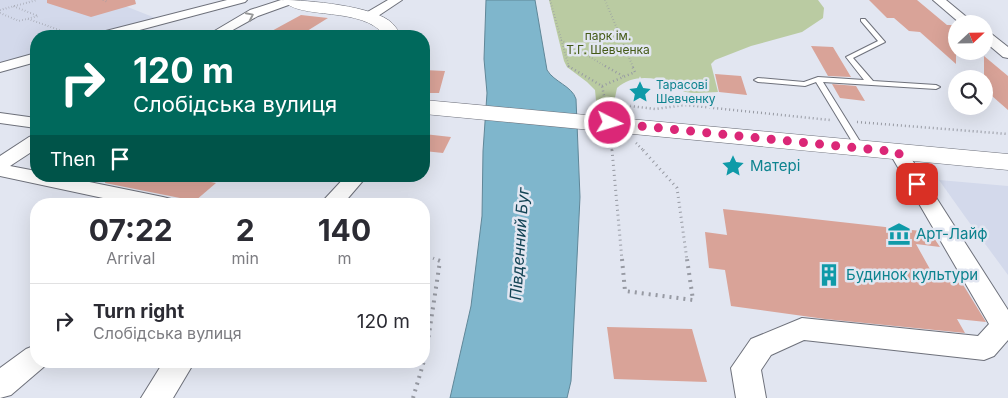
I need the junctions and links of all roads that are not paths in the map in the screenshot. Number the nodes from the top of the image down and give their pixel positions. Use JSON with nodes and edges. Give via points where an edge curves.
{"nodes":[{"id":1,"x":241,"y":0,"type":"edge"},
{"id":2,"x":396,"y":0,"type":"edge"},
{"id":3,"x":938,"y":0,"type":"edge"},
{"id":4,"x":290,"y":1,"type":"edge"},
{"id":5,"x":957,"y":15,"type":"edge"},
{"id":6,"x":368,"y":17,"type":"junction"},
{"id":7,"x":863,"y":20,"type":"dead end"},
{"id":8,"x":126,"y":30,"type":"edge"},
{"id":9,"x":224,"y":30,"type":"edge"},
{"id":10,"x":388,"y":30,"type":"edge"},
{"id":11,"x":993,"y":40,"type":"edge"},
{"id":12,"x":993,"y":43,"type":"edge"},
{"id":13,"x":1008,"y":44,"type":"edge"},
{"id":14,"x":1008,"y":54,"type":"edge"},
{"id":15,"x":30,"y":59,"type":"edge"},
{"id":16,"x":0,"y":68,"type":"edge"},
{"id":17,"x":818,"y":79,"type":"junction"},
{"id":18,"x":758,"y":80,"type":"dead end"},
{"id":19,"x":870,"y":82,"type":"junction"},
{"id":20,"x":936,"y":87,"type":"dead end"},
{"id":21,"x":430,"y":107,"type":"edge"},
{"id":22,"x":0,"y":118,"type":"edge"},
{"id":23,"x":30,"y":122,"type":"edge"},
{"id":24,"x":30,"y":145,"type":"edge"},
{"id":25,"x":860,"y":148,"type":"junction"},
{"id":26,"x":898,"y":152,"type":"junction"},
{"id":27,"x":1008,"y":162,"type":"edge"},
{"id":28,"x":0,"y":164,"type":"edge"},
{"id":29,"x":0,"y":170,"type":"edge"},
{"id":30,"x":30,"y":176,"type":"edge"},
{"id":31,"x":58,"y":182,"type":"edge"},
{"id":32,"x":351,"y":182,"type":"edge"},
{"id":33,"x":134,"y":198,"type":"edge"},
{"id":34,"x":337,"y":198,"type":"edge"},
{"id":35,"x":30,"y":362,"type":"edge"},
{"id":36,"x":176,"y":368,"type":"edge"},
{"id":37,"x":0,"y":386,"type":"edge"},
{"id":38,"x":156,"y":398,"type":"edge"},
{"id":39,"x":750,"y":398,"type":"edge"}],
"edges":[{"from":1,"to":8,"type":"street"},
{"from":2,"to":6,"type":"street"},
{"from":3,"to":5,"type":"street"},
{"from":4,"to":6,"type":"main road"},
{"from":9,"to":4,"type":"street","one_way":true,"via":[[254,13]]},
{"from":6,"to":10,"type":"main road","via":[[381,22]]},
{"from":7,"to":19,"type":"lane","via":[[882,42],[849,58]]},
{"from":11,"to":13,"type":"street"},
{"from":12,"to":14,"type":"street"},
{"from":15,"to":16,"type":"street"},
{"from":17,"to":18,"type":"lane","via":[[805,84]]},
{"from":17,"to":19,"type":"lane"},
{"from":17,"to":25,"type":"lane"},
{"from":19,"to":20,"type":"lane"},
{"from":21,"to":25,"type":"main road","via":[[606,121]]},
{"from":22,"to":23,"type":"street"},
{"from":24,"to":28,"type":"street"},
{"from":25,"to":26,"type":"main road"},
{"from":26,"to":27,"type":"main road"},
{"from":26,"to":39,"type":"street","via":[[1004,326],[984,348],[802,329],[761,347],[746,368]]},
{"from":29,"to":30,"type":"street"},
{"from":31,"to":33,"type":"street"},
{"from":32,"to":34,"type":"street"},
{"from":35,"to":37,"type":"street"},
{"from":36,"to":38,"type":"street"}]}
